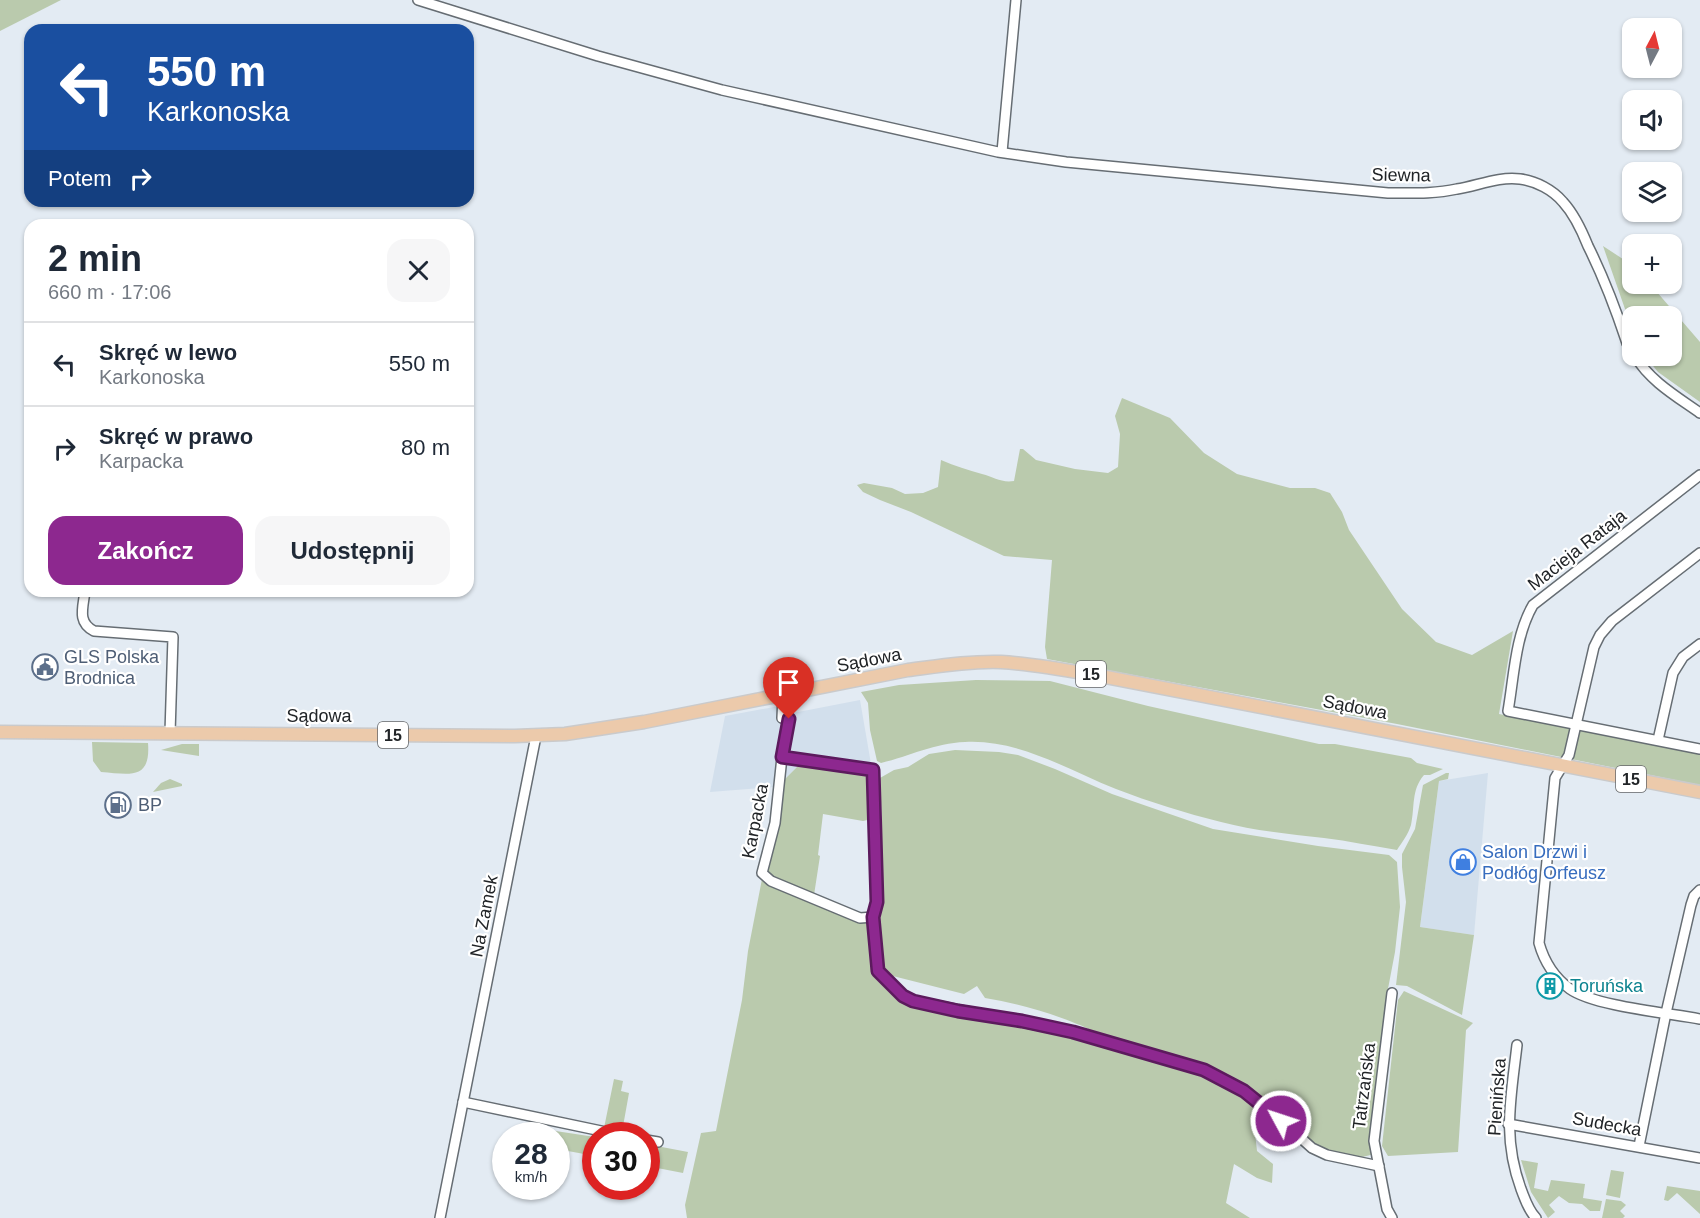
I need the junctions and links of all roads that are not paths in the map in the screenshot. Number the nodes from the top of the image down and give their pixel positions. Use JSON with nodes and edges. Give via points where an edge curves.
{"nodes":[{"id":1,"x":418,"y":0,"type":"edge"},
{"id":2,"x":1016,"y":0,"type":"edge"},
{"id":3,"x":1002,"y":152,"type":"junction"},
{"id":4,"x":1622,"y":328,"type":"edge"},
{"id":5,"x":1641,"y":366,"type":"edge"},
{"id":6,"x":1700,"y":413,"type":"edge"},
{"id":7,"x":1700,"y":475,"type":"edge"},
{"id":8,"x":1700,"y":553,"type":"edge"},
{"id":9,"x":84,"y":597,"type":"edge"},
{"id":10,"x":1700,"y":644,"type":"edge"},
{"id":11,"x":783,"y":695,"type":"junction"},
{"id":12,"x":1576,"y":725,"type":"junction"},
{"id":13,"x":0,"y":732,"type":"edge"},
{"id":14,"x":170,"y":733,"type":"junction"},
{"id":15,"x":536,"y":736,"type":"junction"},
{"id":16,"x":1658,"y":740,"type":"junction"},
{"id":17,"x":1700,"y":749,"type":"edge"},
{"id":18,"x":782,"y":757,"type":"junction"},
{"id":19,"x":1563,"y":765,"type":"junction"},
{"id":20,"x":1700,"y":792,"type":"edge"},
{"id":21,"x":1700,"y":890,"type":"edge"},
{"id":22,"x":873,"y":917,"type":"junction"},
{"id":23,"x":1392,"y":993,"type":"dead end"},
{"id":24,"x":1666,"y":1013,"type":"junction"},
{"id":25,"x":1700,"y":1019,"type":"edge"},
{"id":26,"x":1517,"y":1045,"type":"dead end"},
{"id":27,"x":463,"y":1102,"type":"junction"},
{"id":28,"x":1508,"y":1124,"type":"junction"},
{"id":29,"x":582,"y":1127,"type":"edge"},
{"id":30,"x":1639,"y":1146,"type":"junction"},
{"id":31,"x":1700,"y":1158,"type":"edge"},
{"id":32,"x":1379,"y":1166,"type":"junction"},
{"id":33,"x":440,"y":1218,"type":"edge"},
{"id":34,"x":1392,"y":1218,"type":"edge"},
{"id":35,"x":1536,"y":1218,"type":"edge"}],
"edges":[{"from":1,"to":3,"type":"street","name":"Siewna","via":[[711,87]]},
{"from":2,"to":3,"type":"street"},
{"from":3,"to":4,"type":"street","name":"Siewna","via":[[1066,162],[1389,193],[1436,192],[1505,179],[1536,183],[1564,202],[1581,229]]},
{"from":5,"to":6,"type":"street"},
{"from":7,"to":12,"type":"street","name":"Macieja Rataja","via":[[1533,606],[1527,616],[1508,711]]},
{"from":8,"to":12,"type":"street","via":[[1612,621],[1600,635]]},
{"from":9,"to":14,"type":"street","via":[[82,621],[94,631],[173,637]]},
{"from":10,"to":16,"type":"street","via":[[1683,657],[1673,673]]},
{"from":11,"to":15,"type":"main road","name":"Sądowa","number":"15","via":[[644,722]]},
{"from":11,"to":18,"type":"street","name":"Karpacka","via":[[782,718],[789,719]]},
{"from":11,"to":19,"type":"main road","name":"Sądowa","number":"15","via":[[944,665],[1028,665]]},
{"from":12,"to":16,"type":"street"},
{"from":12,"to":19,"type":"street"},
{"from":13,"to":14,"type":"main road","name":"Sądowa","number":"15"},
{"from":14,"to":15,"type":"main road","name":"Sądowa","number":"15"},
{"from":15,"to":27,"type":"street","name":"Na Zamek"},
{"from":16,"to":17,"type":"street"},
{"from":18,"to":22,"type":"street","name":"Karpacka","via":[[775,823],[762,873],[771,881],[860,918]]},
{"from":18,"to":22,"type":"street","via":[[873,770],[877,902]]},
{"from":19,"to":20,"type":"main road","name":"Sądowa","number":"15"},
{"from":19,"to":24,"type":"street","via":[[1555,778],[1539,944],[1544,958],[1570,989],[1593,1000]]},
{"from":21,"to":24,"type":"street","via":[[1691,905]]},
{"from":22,"to":32,"type":"street","via":[[878,971],[913,1001],[1073,1032],[1204,1070],[1244,1091],[1312,1148]]},
{"from":23,"to":32,"type":"street","name":"Tatrzańska","via":[[1374,1141]]},
{"from":24,"to":25,"type":"street"},
{"from":24,"to":30,"type":"street"},
{"from":26,"to":28,"type":"street","name":"Pienińska"},
{"from":27,"to":29,"type":"street"},
{"from":27,"to":33,"type":"street","name":"Na Zamek"},
{"from":28,"to":30,"type":"street","name":"Sudecka"},
{"from":28,"to":35,"type":"street","name":"Pienińska","via":[[1513,1166],[1530,1212]]},
{"from":30,"to":31,"type":"street","name":"Sudecka"},
{"from":32,"to":34,"type":"street","name":"Tatrzańska"}]}
